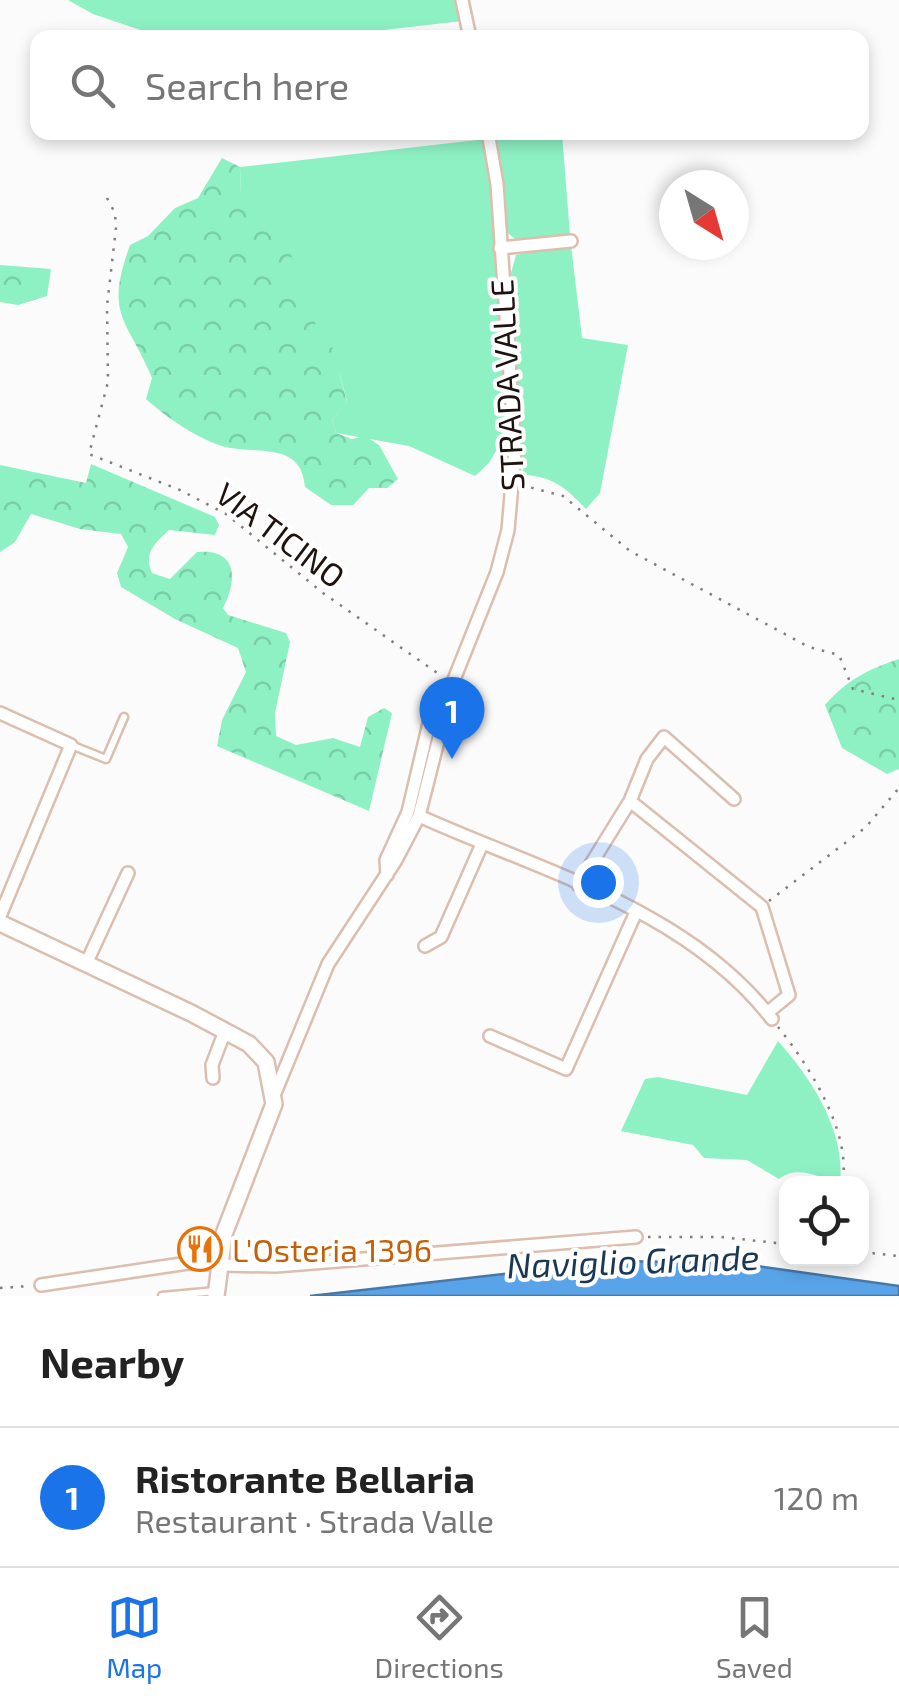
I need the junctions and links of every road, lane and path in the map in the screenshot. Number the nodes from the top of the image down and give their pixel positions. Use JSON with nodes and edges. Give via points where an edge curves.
{"nodes":[{"id":1,"x":462,"y":0,"type":"edge"},
{"id":2,"x":468,"y":30,"type":"edge"},
{"id":3,"x":489,"y":140,"type":"edge"},
{"id":4,"x":106,"y":198,"type":"dead end"},
{"id":5,"x":570,"y":241,"type":"dead end"},
{"id":6,"x":500,"y":248,"type":"junction"},
{"id":7,"x":515,"y":485,"type":"junction"},
{"id":8,"x":453,"y":682,"type":"junction"},
{"id":9,"x":899,"y":700,"type":"edge"},
{"id":10,"x":0,"y":713,"type":"edge"},
{"id":11,"x":124,"y":718,"type":"dead end"},
{"id":12,"x":430,"y":720,"type":"dead end"},
{"id":13,"x":72,"y":744,"type":"junction"},
{"id":14,"x":899,"y":788,"type":"edge"},
{"id":15,"x":734,"y":799,"type":"dead end"},
{"id":16,"x":630,"y":801,"type":"junction"},
{"id":17,"x":419,"y":816,"type":"junction"},
{"id":18,"x":482,"y":844,"type":"junction"},
{"id":19,"x":128,"y":873,"type":"dead end"},
{"id":20,"x":387,"y":875,"type":"junction"},
{"id":21,"x":578,"y":885,"type":"junction"},
{"id":22,"x":762,"y":907,"type":"junction"},
{"id":23,"x":636,"y":912,"type":"junction"},
{"id":24,"x":0,"y":916,"type":"edge"},
{"id":25,"x":0,"y":923,"type":"edge"},
{"id":26,"x":425,"y":946,"type":"dead end"},
{"id":27,"x":86,"y":964,"type":"junction"},
{"id":28,"x":770,"y":1016,"type":"junction"},
{"id":29,"x":224,"y":1031,"type":"junction"},
{"id":30,"x":490,"y":1036,"type":"dead end"},
{"id":31,"x":213,"y":1078,"type":"dead end"},
{"id":32,"x":275,"y":1093,"type":"junction"},
{"id":33,"x":843,"y":1176,"type":"edge"},
{"id":34,"x":636,"y":1237,"type":"joint"},
{"id":35,"x":779,"y":1243,"type":"edge"},
{"id":36,"x":869,"y":1253,"type":"edge"},
{"id":37,"x":899,"y":1256,"type":"edge"},
{"id":38,"x":218,"y":1265,"type":"junction"},
{"id":39,"x":41,"y":1285,"type":"joint"},
{"id":40,"x":0,"y":1288,"type":"edge"},
{"id":41,"x":216,"y":1293,"type":"edge"},
{"id":42,"x":162,"y":1296,"type":"edge"}],
"edges":[{"from":1,"to":2,"type":"street"},
{"from":3,"to":6,"type":"street","name":"STRADA VALLE"},
{"from":4,"to":8,"type":"path","name":"VIA TICINO","via":[[116,213],[108,382],[90,456],[226,514],[334,601]]},
{"from":5,"to":6,"type":"street"},
{"from":6,"to":7,"type":"street","name":"STRADA VALLE"},
{"from":7,"to":8,"type":"street","name":"STRADA VALLE","via":[[502,558]]},
{"from":7,"to":9,"type":"path","via":[[563,496],[630,551],[838,656],[854,688]]},
{"from":8,"to":17,"type":"street","name":"STRADA VALLE"},
{"from":10,"to":13,"type":"street"},
{"from":11,"to":13,"type":"lane","via":[[106,759]]},
{"from":12,"to":20,"type":"street"},
{"from":13,"to":24,"type":"street"},
{"from":14,"to":22,"type":"path","via":[[866,827]]},
{"from":15,"to":16,"type":"street","via":[[664,737]]},
{"from":16,"to":21,"type":"street"},
{"from":16,"to":22,"type":"street"},
{"from":17,"to":18,"type":"street"},
{"from":17,"to":20,"type":"street","name":"STRADA VALLE"},
{"from":18,"to":21,"type":"street"},
{"from":18,"to":26,"type":"street","via":[[441,938]]},
{"from":19,"to":27,"type":"street"},
{"from":20,"to":32,"type":"street","name":"STRADA VALLE","via":[[328,964]]},
{"from":21,"to":23,"type":"street"},
{"from":22,"to":28,"type":"street","via":[[788,996]]},
{"from":23,"to":28,"type":"street","via":[[690,938]]},
{"from":23,"to":30,"type":"street","via":[[566,1069]]},
{"from":25,"to":27,"type":"street"},
{"from":27,"to":29,"type":"street"},
{"from":28,"to":33,"type":"path","via":[[802,1057],[831,1113]]},
{"from":29,"to":31,"type":"street"},
{"from":29,"to":32,"type":"street","via":[[261,1054]]},
{"from":32,"to":38,"type":"street","name":"STRADA VALLE"},
{"from":34,"to":35,"type":"path"},
{"from":34,"to":38,"type":"street"},
{"from":36,"to":37,"type":"path"},
{"from":38,"to":39,"type":"street","via":[[188,1263]]},
{"from":38,"to":41,"type":"street","name":"STRADA VALLE"},
{"from":39,"to":40,"type":"path"},
{"from":41,"to":42,"type":"lane"}]}
